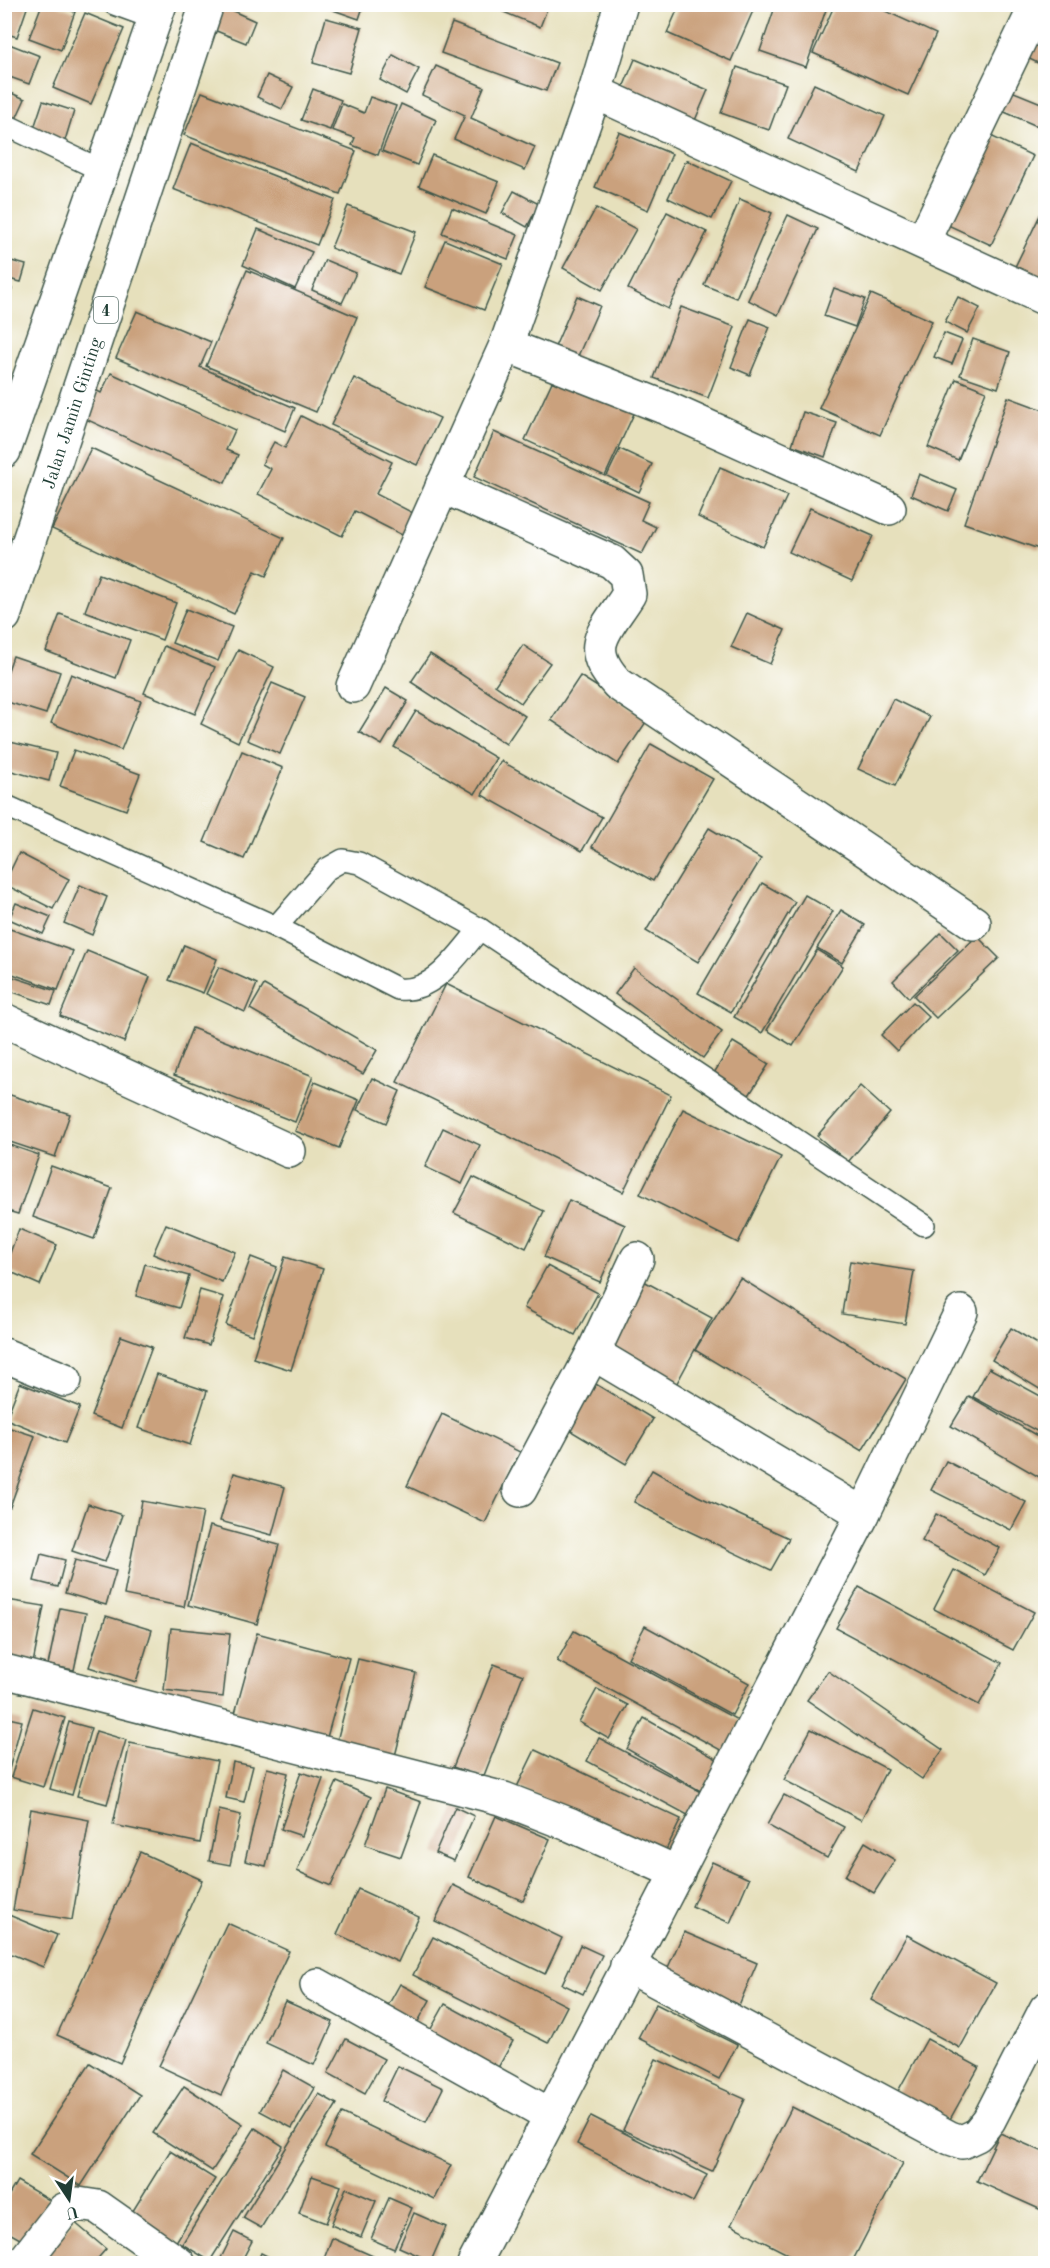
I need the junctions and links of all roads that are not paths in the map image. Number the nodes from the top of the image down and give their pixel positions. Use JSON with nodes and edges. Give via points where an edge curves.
{"nodes":[{"id":1,"x":114,"y":4,"type":"edge"},
{"id":2,"x":207,"y":4,"type":"edge"},
{"id":3,"x":621,"y":4,"type":"edge"},
{"id":4,"x":1037,"y":4,"type":"edge"},
{"id":5,"x":158,"y":12,"type":"edge"},
{"id":6,"x":595,"y":92,"type":"junction"},
{"id":7,"x":4,"y":124,"type":"edge"},
{"id":8,"x":103,"y":171,"type":"junction"},
{"id":9,"x":922,"y":241,"type":"junction"},
{"id":10,"x":1046,"y":299,"type":"edge"},
{"id":11,"x":506,"y":345,"type":"junction"},
{"id":12,"x":4,"y":451,"type":"edge"},
{"id":13,"x":442,"y":486,"type":"junction"},
{"id":14,"x":889,"y":508,"type":"dead end"},
{"id":15,"x":4,"y":616,"type":"edge"},
{"id":16,"x":353,"y":686,"type":"dead end"},
{"id":17,"x":4,"y":805,"type":"edge"},
{"id":18,"x":974,"y":924,"type":"dead end"},
{"id":19,"x":276,"y":927,"type":"junction"},
{"id":20,"x":480,"y":929,"type":"junction"},
{"id":21,"x":4,"y":1020,"type":"edge"},
{"id":22,"x":289,"y":1151,"type":"dead end"},
{"id":23,"x":924,"y":1225,"type":"dead end"},
{"id":24,"x":637,"y":1258,"type":"dead end"},
{"id":25,"x":961,"y":1312,"type":"dead end"},
{"id":26,"x":593,"y":1353,"type":"junction"},
{"id":27,"x":4,"y":1355,"type":"edge"},
{"id":28,"x":65,"y":1380,"type":"dead end"},
{"id":29,"x":520,"y":1490,"type":"dead end"},
{"id":30,"x":863,"y":1515,"type":"junction"},
{"id":31,"x":4,"y":1671,"type":"edge"},
{"id":32,"x":678,"y":1873,"type":"junction"},
{"id":33,"x":627,"y":1965,"type":"junction"},
{"id":34,"x":317,"y":1985,"type":"dead end"},
{"id":35,"x":1046,"y":2009,"type":"edge"},
{"id":36,"x":550,"y":2115,"type":"junction"},
{"id":37,"x":22,"y":2264,"type":"edge"},
{"id":38,"x":179,"y":2264,"type":"edge"},
{"id":39,"x":474,"y":2264,"type":"edge"}],
"edges":[{"from":1,"to":5,"type":"lane"},
{"from":2,"to":15,"type":"main road","name":"Jalan Jamin Ginting","number":"4"},
{"from":3,"to":6,"type":"main road"},
{"from":4,"to":9,"type":"main road"},
{"from":5,"to":8,"type":"main road"},
{"from":6,"to":9,"type":"main road"},
{"from":6,"to":11,"type":"main road"},
{"from":7,"to":8,"type":"lane"},
{"from":8,"to":12,"type":"main road"},
{"from":9,"to":10,"type":"main road"},
{"from":11,"to":13,"type":"main road"},
{"from":11,"to":14,"type":"main road","via":[[666,408]]},
{"from":13,"to":16,"type":"main road"},
{"from":13,"to":18,"type":"main road","via":[[612,562],[626,575],[629,594],[598,651],[603,668],[618,684]]},
{"from":17,"to":19,"type":"lane"},
{"from":19,"to":20,"type":"lane","via":[[407,990],[441,974]]},
{"from":19,"to":20,"type":"lane","via":[[327,869],[343,860],[359,863]]},
{"from":20,"to":23,"type":"lane"},
{"from":21,"to":22,"type":"main road"},
{"from":24,"to":26,"type":"main road"},
{"from":25,"to":30,"type":"main road"},
{"from":26,"to":29,"type":"main road"},
{"from":26,"to":30,"type":"main road"},
{"from":27,"to":28,"type":"main road"},
{"from":30,"to":32,"type":"main road"},
{"from":31,"to":32,"type":"main road","via":[[504,1799]]},
{"from":32,"to":33,"type":"main road"},
{"from":33,"to":35,"type":"main road","via":[[962,2142],[977,2135],[989,2120]]},
{"from":33,"to":36,"type":"main road"},
{"from":34,"to":36,"type":"main road"},
{"from":36,"to":39,"type":"main road"},
{"from":37,"to":38,"type":"main road","via":[[64,2210],[78,2204],[98,2207]]}]}
